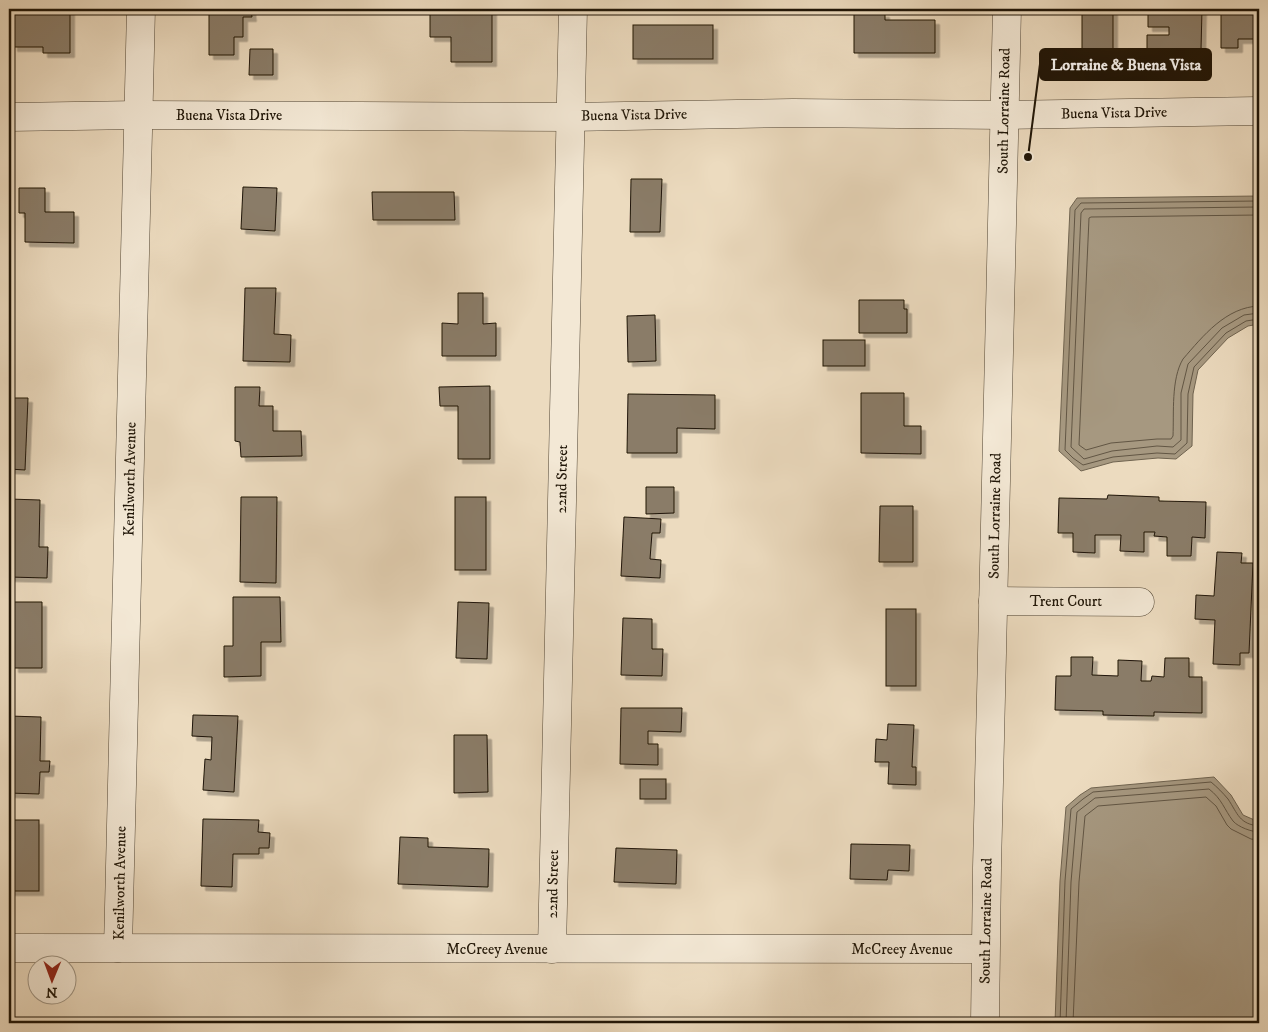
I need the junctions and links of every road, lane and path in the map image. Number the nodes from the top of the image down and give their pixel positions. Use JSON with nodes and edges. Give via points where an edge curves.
{"nodes":[{"id":1,"x":141,"y":9,"type":"edge"},
{"id":2,"x":573,"y":9,"type":"edge"},
{"id":3,"x":1007,"y":9,"type":"edge"},
{"id":4,"x":1259,"y":111,"type":"edge"},
{"id":5,"x":139,"y":115,"type":"junction"},
{"id":6,"x":1004,"y":115,"type":"junction"},
{"id":7,"x":570,"y":116,"type":"junction"},
{"id":8,"x":9,"y":117,"type":"edge"},
{"id":9,"x":993,"y":601,"type":"junction"},
{"id":10,"x":1140,"y":602,"type":"dead end"},
{"id":11,"x":9,"y":948,"type":"edge"},
{"id":12,"x":118,"y":948,"type":"junction"},
{"id":13,"x":552,"y":949,"type":"junction"},
{"id":14,"x":985,"y":949,"type":"junction"},
{"id":15,"x":985,"y":1023,"type":"edge"}],
"edges":[{"from":1,"to":5,"type":"street","name":"Kenilworth Avenue"},
{"from":2,"to":7,"type":"street","name":"22nd Street"},
{"from":3,"to":6,"type":"street","name":"South Lorraine Road"},
{"from":4,"to":6,"type":"street","name":"Buena Vista Drive"},
{"from":5,"to":7,"type":"street","name":"Buena Vista Drive"},
{"from":5,"to":8,"type":"street","name":"Buena Vista Drive"},
{"from":5,"to":12,"type":"street","name":"Kenilworth Avenue"},
{"from":6,"to":7,"type":"street","name":"Buena Vista Drive","via":[[794,112]]},
{"from":6,"to":9,"type":"street","name":"South Lorraine Road"},
{"from":7,"to":13,"type":"street","name":"22nd Street"},
{"from":9,"to":10,"type":"street","name":"Trent Court"},
{"from":9,"to":14,"type":"street","name":"South Lorraine Road"},
{"from":11,"to":12,"type":"street","name":"McCreey Avenue"},
{"from":12,"to":13,"type":"street","name":"McCreey Avenue"},
{"from":13,"to":14,"type":"street","name":"McCreey Avenue"},
{"from":14,"to":15,"type":"street","name":"South Lorraine Road"}]}
